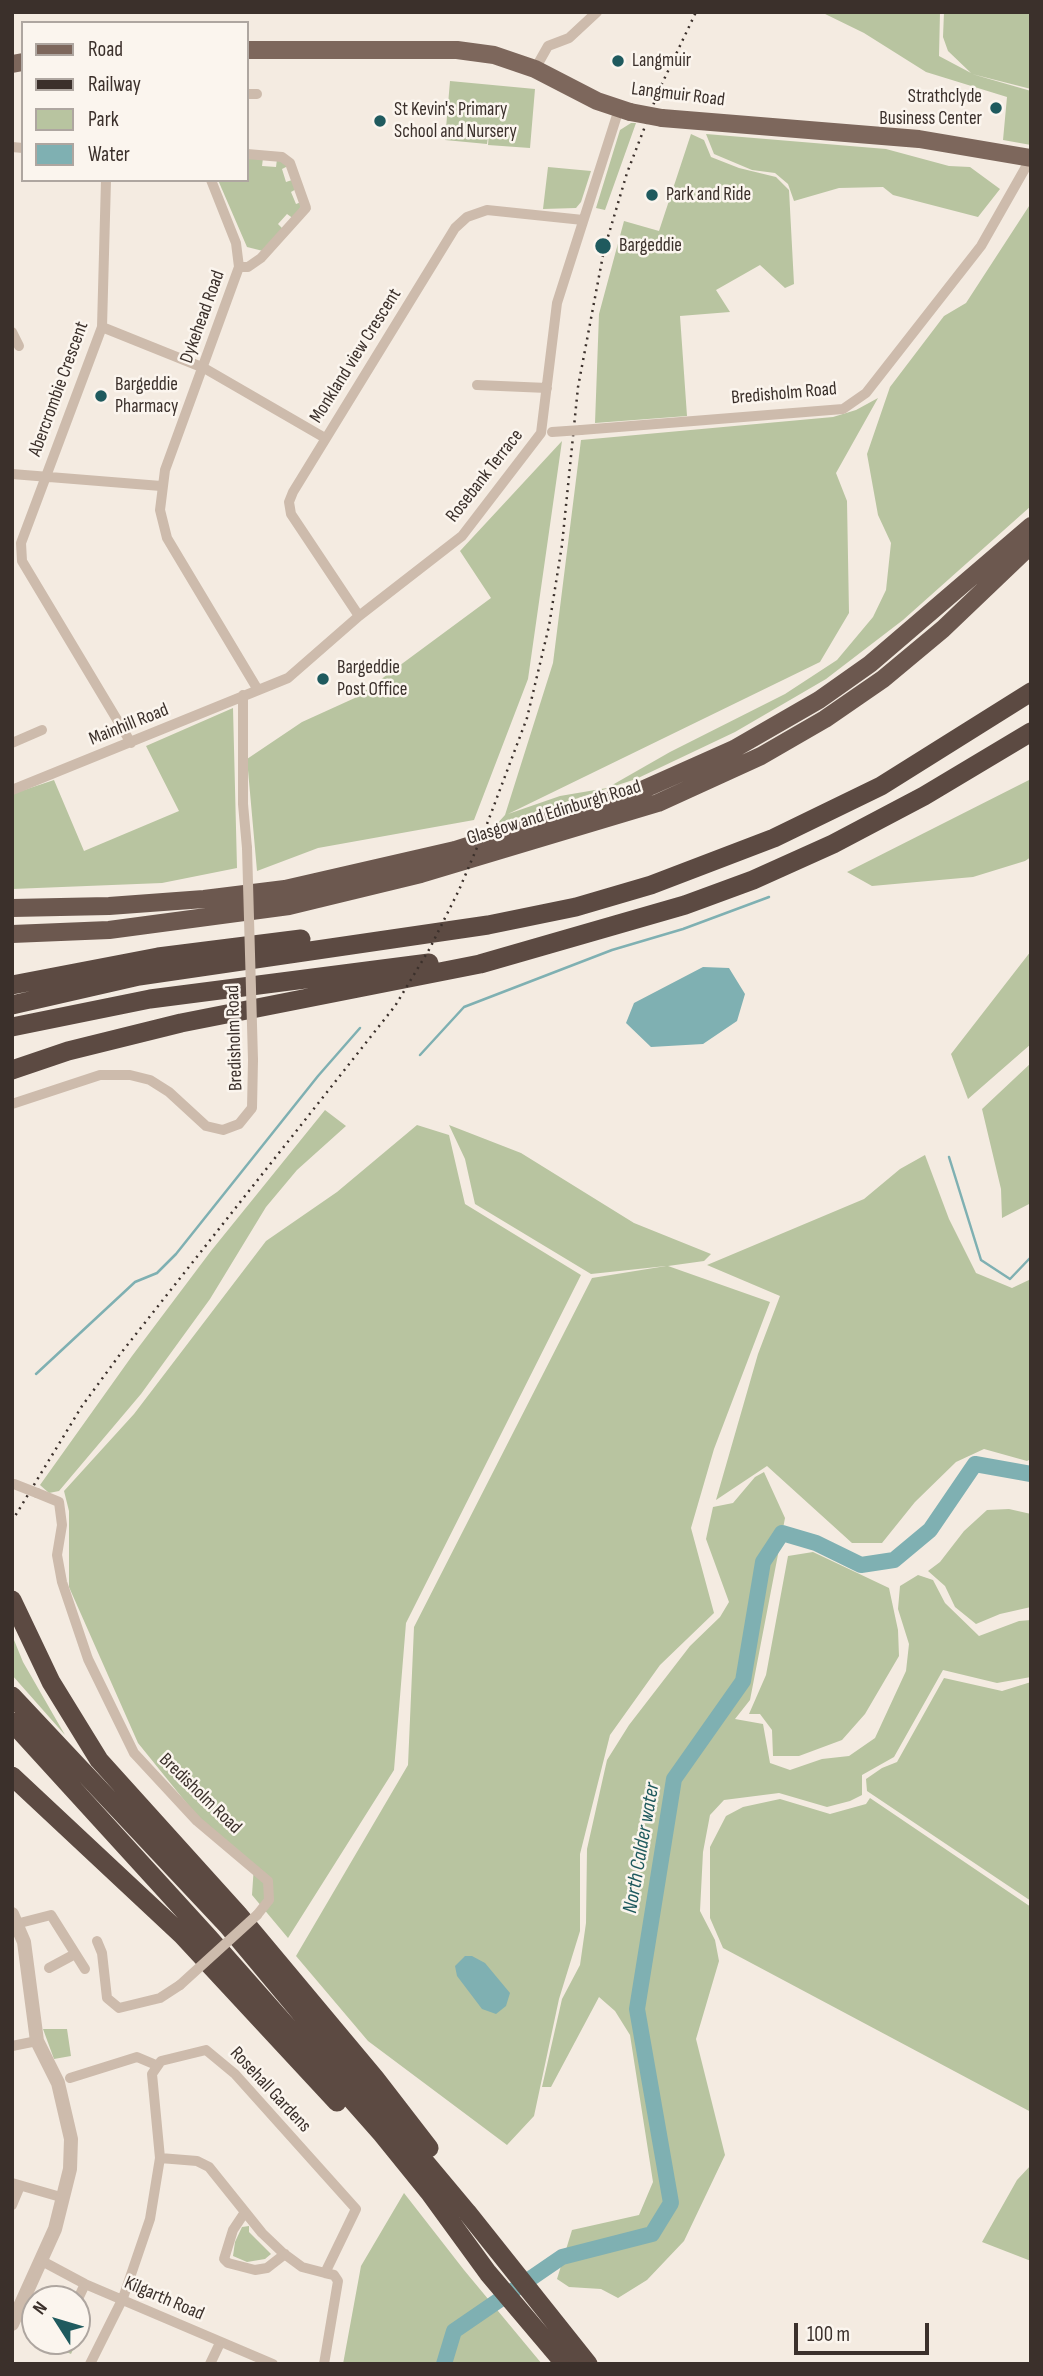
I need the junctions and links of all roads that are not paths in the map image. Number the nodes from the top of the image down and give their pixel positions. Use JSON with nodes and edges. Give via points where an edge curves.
{"nodes":[{"id":1,"x":597,"y":12,"type":"edge"},
{"id":2,"x":248,"y":50,"type":"edge"},
{"id":3,"x":535,"y":69,"type":"junction"},
{"id":4,"x":624,"y":111,"type":"junction"},
{"id":5,"x":248,"y":154,"type":"edge"},
{"id":6,"x":1031,"y":158,"type":"edge"},
{"id":7,"x":107,"y":182,"type":"edge"},
{"id":8,"x":212,"y":182,"type":"edge"},
{"id":9,"x":583,"y":219,"type":"junction"},
{"id":10,"x":239,"y":267,"type":"junction"},
{"id":11,"x":102,"y":327,"type":"junction"},
{"id":12,"x":12,"y":332,"type":"edge"},
{"id":13,"x":19,"y":346,"type":"dead end"},
{"id":14,"x":204,"y":368,"type":"junction"},
{"id":15,"x":477,"y":385,"type":"dead end"},
{"id":16,"x":547,"y":388,"type":"junction"},
{"id":17,"x":547,"y":432,"type":"junction"},
{"id":18,"x":325,"y":438,"type":"junction"},
{"id":19,"x":12,"y":474,"type":"edge"},
{"id":20,"x":46,"y":476,"type":"junction"},
{"id":21,"x":161,"y":486,"type":"junction"},
{"id":22,"x":1031,"y":526,"type":"edge"},
{"id":23,"x":1031,"y":545,"type":"edge"},
{"id":24,"x":359,"y":616,"type":"junction"},
{"id":25,"x":258,"y":690,"type":"junction"},
{"id":26,"x":1031,"y":692,"type":"edge"},
{"id":27,"x":243,"y":695,"type":"junction"},
{"id":28,"x":42,"y":730,"type":"dead end"},
{"id":29,"x":1031,"y":732,"type":"edge"},
{"id":30,"x":12,"y":743,"type":"edge"},
{"id":31,"x":131,"y":743,"type":"junction"},
{"id":32,"x":12,"y":790,"type":"edge"},
{"id":33,"x":748,"y":848,"type":"junction"},
{"id":34,"x":12,"y":908,"type":"edge"},
{"id":35,"x":12,"y":934,"type":"edge"},
{"id":36,"x":562,"y":939,"type":"junction"},
{"id":37,"x":273,"y":956,"type":"junction"},
{"id":38,"x":12,"y":985,"type":"edge"},
{"id":39,"x":12,"y":992,"type":"edge"},
{"id":40,"x":12,"y":1005,"type":"edge"},
{"id":41,"x":232,"y":1013,"type":"junction"},
{"id":42,"x":12,"y":1027,"type":"edge"},
{"id":43,"x":12,"y":1070,"type":"edge"},
{"id":44,"x":12,"y":1104,"type":"edge"},
{"id":45,"x":13,"y":1484,"type":"edge"},
{"id":46,"x":12,"y":1600,"type":"edge"},
{"id":47,"x":12,"y":1691,"type":"edge"},
{"id":48,"x":12,"y":1696,"type":"edge"},
{"id":49,"x":12,"y":1722,"type":"edge"},
{"id":50,"x":55,"y":1742,"type":"junction"},
{"id":51,"x":12,"y":1776,"type":"edge"},
{"id":52,"x":70,"y":1832,"type":"junction"},
{"id":53,"x":14,"y":1919,"type":"edge"},
{"id":54,"x":97,"y":1941,"type":"dead end"},
{"id":55,"x":75,"y":1954,"type":"junction"},
{"id":56,"x":49,"y":1968,"type":"dead end"},
{"id":57,"x":85,"y":1969,"type":"dead end"},
{"id":58,"x":37,"y":2041,"type":"junction"},
{"id":59,"x":12,"y":2046,"type":"edge"},
{"id":60,"x":310,"y":2051,"type":"junction"},
{"id":61,"x":156,"y":2065,"type":"junction"},
{"id":62,"x":70,"y":2078,"type":"dead end"},
{"id":63,"x":160,"y":2158,"type":"junction"},
{"id":64,"x":16,"y":2184,"type":"edge"},
{"id":65,"x":64,"y":2198,"type":"junction"},
{"id":66,"x":12,"y":2205,"type":"edge"},
{"id":67,"x":454,"y":2209,"type":"junction"},
{"id":68,"x":245,"y":2212,"type":"junction"},
{"id":69,"x":285,"y":2254,"type":"junction"},
{"id":70,"x":42,"y":2261,"type":"junction"},
{"id":71,"x":325,"y":2273,"type":"junction"},
{"id":72,"x":85,"y":2284,"type":"joint"},
{"id":73,"x":122,"y":2300,"type":"junction"},
{"id":74,"x":12,"y":2324,"type":"edge"},
{"id":75,"x":220,"y":2343,"type":"junction"},
{"id":76,"x":573,"y":2359,"type":"edge"},
{"id":77,"x":90,"y":2364,"type":"edge"},
{"id":78,"x":210,"y":2364,"type":"edge"},
{"id":79,"x":273,"y":2364,"type":"edge"},
{"id":80,"x":324,"y":2364,"type":"edge"}],
"edges":[{"from":1,"to":3,"type":"street","via":[[569,38],[548,46]]},
{"from":2,"to":3,"type":"main road","name":"Langmuir Road","via":[[457,50],[494,55]]},
{"from":3,"to":4,"type":"main road","name":"Langmuir Road"},
{"from":4,"to":6,"type":"main road","name":"Langmuir Road","bridge":true,"via":[[919,139]]},
{"from":4,"to":9,"type":"street","name":"Rosebank Terrace"},
{"from":5,"to":10,"type":"street","via":[[290,163],[306,208],[261,258]]},
{"from":6,"to":17,"type":"street","name":"Bredisholm Road","bridge":true,"via":[[981,246],[866,393],[843,409]]},
{"from":7,"to":11,"type":"street","name":"Abercrombie Crescent"},
{"from":8,"to":10,"type":"street","name":"Dykehead Road","via":[[236,243]]},
{"from":9,"to":16,"type":"street","name":"Rosebank Terrace","via":[[557,303]]},
{"from":9,"to":18,"type":"street","name":"Monkland view Crescent","via":[[487,210],[467,217],[455,228]]},
{"from":10,"to":14,"type":"street","name":"Dykehead Road"},
{"from":11,"to":14,"type":"street"},
{"from":11,"to":20,"type":"street","name":"Abercrombie Crescent"},
{"from":12,"to":13,"type":"street"},
{"from":14,"to":18,"type":"street"},
{"from":14,"to":21,"type":"street","name":"Dykehead Road"},
{"from":15,"to":16,"type":"street"},
{"from":16,"to":17,"type":"street","name":"Rosebank Terrace"},
{"from":17,"to":24,"type":"street","name":"Rosebank Terrace","via":[[462,536]]},
{"from":18,"to":24,"type":"street","name":"Monkland view Crescent","via":[[293,492],[291,514]]},
{"from":19,"to":20,"type":"street"},
{"from":20,"to":21,"type":"street"},
{"from":20,"to":31,"type":"street","name":"Abercrombie Crescent","via":[[21,542],[22,561]]},
{"from":21,"to":25,"type":"street","name":"Dykehead Road","via":[[160,510],[167,538]]},
{"from":22,"to":34,"type":"highway","name":"Glasgow and Edinburgh Road","via":[[881,655],[819,700],[734,749],[642,790],[455,850],[285,889],[109,906]]},
{"from":23,"to":35,"type":"highway","name":"Glasgow and Edinburgh Road","via":[[883,679],[761,756],[658,803],[421,874],[289,906],[108,930]]},
{"from":24,"to":25,"type":"street","name":"Rosebank Terrace","via":[[291,676]]},
{"from":25,"to":27,"type":"street","name":"Mainhill Road"},
{"from":26,"to":33,"type":"highway","via":[[881,786]]},
{"from":27,"to":31,"type":"street","name":"Mainhill Road"},
{"from":27,"to":44,"type":"street","name":"Bredisholm Road","bridge":true,"via":[[252,1108],[239,1124],[223,1130],[206,1126],[169,1092],[130,1075],[100,1075]]},
{"from":28,"to":30,"type":"street"},
{"from":29,"to":36,"type":"highway","via":[[914,802],[796,862],[685,905]]},
{"from":29,"to":41,"type":"highway","via":[[927,803],[855,844],[680,918],[593,945],[414,986]]},
{"from":31,"to":32,"type":"street","name":"Mainhill Road"},
{"from":33,"to":37,"type":"highway","via":[[576,906],[395,941]]},
{"from":33,"to":38,"type":"highway","via":[[626,884],[488,915],[405,929],[194,951]]},
{"from":36,"to":41,"type":"highway","via":[[480,964]]},
{"from":36,"to":42,"type":"highway","via":[[480,956],[150,999]]},
{"from":37,"to":39,"type":"highway","via":[[138,968]]},
{"from":37,"to":40,"type":"highway","via":[[139,976]]},
{"from":41,"to":43,"type":"highway","via":[[68,1051]]},
{"from":45,"to":54,"type":"street","name":"Bredisholm Road","bridge":true,"via":[[59,1502],[62,1525],[57,1555],[62,1582],[88,1659],[134,1753],[197,1821],[268,1881],[269,1900],[257,1915],[160,1998],[119,2008],[107,1998]]},
{"from":46,"to":67,"type":"highway","via":[[51,1682],[99,1760],[367,2067],[449,2174]]},
{"from":47,"to":50,"type":"highway"},
{"from":48,"to":50,"type":"highway"},
{"from":49,"to":60,"type":"highway"},
{"from":50,"to":67,"type":"highway","via":[[227,1925]]},
{"from":51,"to":52,"type":"highway"},
{"from":52,"to":60,"type":"highway","via":[[174,1919]]},
{"from":52,"to":67,"type":"highway","via":[[182,1935]]},
{"from":53,"to":55,"type":"street","via":[[51,1915]]},
{"from":53,"to":58,"type":"street","via":[[24,1942]]},
{"from":55,"to":56,"type":"street"},
{"from":55,"to":57,"type":"street"},
{"from":58,"to":59,"type":"street"},
{"from":58,"to":65,"type":"street","via":[[58,2083],[71,2139]]},
{"from":60,"to":67,"type":"highway"},
{"from":61,"to":62,"type":"street","via":[[137,2057]]},
{"from":61,"to":63,"type":"street","via":[[152,2074]]},
{"from":61,"to":71,"type":"street","name":"Rosehall Gardens","via":[[199,2051],[216,2056],[356,2209]]},
{"from":63,"to":68,"type":"street","via":[[197,2161],[209,2167]]},
{"from":63,"to":73,"type":"street","via":[[143,2247]]},
{"from":64,"to":65,"type":"street"},
{"from":64,"to":66,"type":"street"},
{"from":65,"to":70,"type":"street"},
{"from":67,"to":76,"type":"highway"},
{"from":67,"to":76,"type":"highway","via":[[473,2254]]},
{"from":68,"to":69,"type":"street"},
{"from":68,"to":69,"type":"street","via":[[233,2230],[224,2259],[255,2270],[267,2268]]},
{"from":69,"to":71,"type":"street","via":[[302,2267]]},
{"from":70,"to":72,"type":"street","name":"Kilgarth Road"},
{"from":70,"to":74,"type":"street"},
{"from":71,"to":80,"type":"street","via":[[338,2281]]},
{"from":72,"to":73,"type":"street","name":"Kilgarth Road"},
{"from":73,"to":75,"type":"street","name":"Kilgarth Road"},
{"from":73,"to":77,"type":"street"},
{"from":75,"to":78,"type":"street"},
{"from":75,"to":79,"type":"street","name":"Kilgarth Road"}]}
